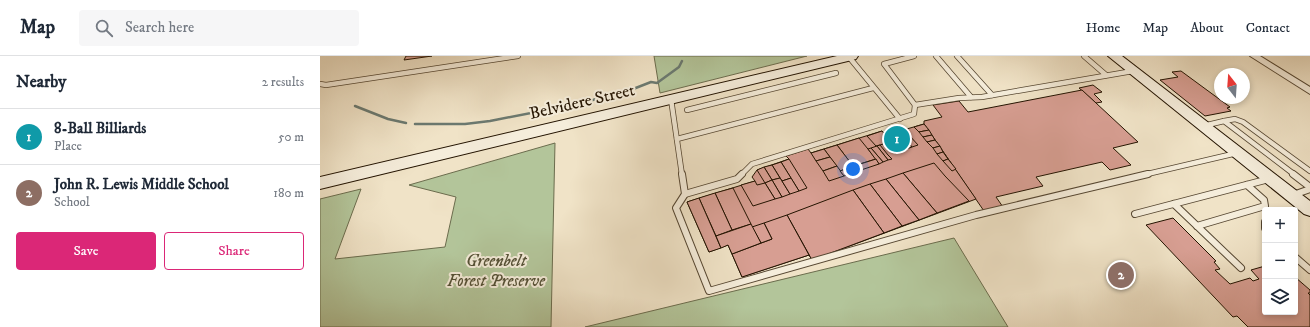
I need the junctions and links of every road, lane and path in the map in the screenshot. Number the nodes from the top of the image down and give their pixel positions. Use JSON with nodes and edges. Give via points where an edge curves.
{"nodes":[{"id":1,"x":518,"y":56,"type":"edge"},
{"id":2,"x":851,"y":56,"type":"edge"},
{"id":3,"x":914,"y":56,"type":"edge"},
{"id":4,"x":936,"y":56,"type":"edge"},
{"id":5,"x":957,"y":56,"type":"edge"},
{"id":6,"x":1084,"y":56,"type":"edge"},
{"id":7,"x":1114,"y":56,"type":"edge"},
{"id":8,"x":1254,"y":56,"type":"edge"},
{"id":9,"x":1133,"y":71,"type":"junction"},
{"id":10,"x":836,"y":73,"type":"dead end"},
{"id":11,"x":1106,"y":75,"type":"junction"},
{"id":12,"x":320,"y":84,"type":"edge"},
{"id":13,"x":873,"y":88,"type":"junction"},
{"id":14,"x":1310,"y":91,"type":"edge"},
{"id":15,"x":992,"y":95,"type":"junction"},
{"id":16,"x":971,"y":97,"type":"junction"},
{"id":17,"x":671,"y":99,"type":"junction"},
{"id":18,"x":915,"y":105,"type":"junction"},
{"id":19,"x":687,"y":110,"type":"dead end"},
{"id":20,"x":900,"y":119,"type":"junction"},
{"id":21,"x":1224,"y":121,"type":"junction"},
{"id":22,"x":1203,"y":126,"type":"junction"},
{"id":23,"x":677,"y":139,"type":"junction"},
{"id":24,"x":1237,"y":153,"type":"junction"},
{"id":25,"x":1310,"y":171,"type":"edge"},
{"id":26,"x":1270,"y":179,"type":"junction"},
{"id":27,"x":320,"y":183,"type":"edge"},
{"id":28,"x":1246,"y":185,"type":"junction"},
{"id":29,"x":1310,"y":188,"type":"edge"},
{"id":30,"x":685,"y":194,"type":"junction"},
{"id":31,"x":1291,"y":195,"type":"junction"},
{"id":32,"x":1174,"y":204,"type":"junction"},
{"id":33,"x":1305,"y":209,"type":"edge"},
{"id":34,"x":1135,"y":214,"type":"dead end"},
{"id":35,"x":1197,"y":226,"type":"junction"},
{"id":36,"x":1298,"y":260,"type":"edge"},
{"id":37,"x":1241,"y":268,"type":"dead end"},
{"id":38,"x":1310,"y":270,"type":"edge"}],
"edges":[{"from":1,"to":12,"type":"lane"},
{"from":2,"to":13,"type":"lane"},
{"from":2,"to":17,"type":"main road","name":"Belvidere Street"},
{"from":3,"to":18,"type":"lane","via":[[884,64]]},
{"from":4,"to":16,"type":"lane"},
{"from":5,"to":15,"type":"lane"},
{"from":6,"to":11,"type":"lane"},
{"from":7,"to":9,"type":"main road"},
{"from":8,"to":14,"type":"street"},
{"from":9,"to":11,"type":"lane"},
{"from":9,"to":22,"type":"main road"},
{"from":10,"to":19,"type":"lane"},
{"from":11,"to":15,"type":"lane"},
{"from":13,"to":20,"type":"lane"},
{"from":13,"to":23,"type":"lane"},
{"from":15,"to":16,"type":"lane"},
{"from":16,"to":18,"type":"lane"},
{"from":17,"to":23,"type":"lane"},
{"from":17,"to":27,"type":"main road","name":"Belvidere Street"},
{"from":18,"to":20,"type":"lane","via":[[914,114]]},
{"from":20,"to":30,"type":"lane","via":[[752,164],[737,179]]},
{"from":21,"to":22,"type":"lane"},
{"from":21,"to":25,"type":"lane","via":[[1235,119],[1243,122]]},
{"from":21,"to":29,"type":"lane"},
{"from":22,"to":24,"type":"main road"},
{"from":23,"to":30,"type":"lane"},
{"from":24,"to":26,"type":"main road"},
{"from":24,"to":30,"type":"lane","via":[[976,215],[709,291],[676,208]]},
{"from":26,"to":28,"type":"lane"},
{"from":26,"to":31,"type":"main road"},
{"from":28,"to":32,"type":"lane"},
{"from":28,"to":35,"type":"lane","via":[[1264,200],[1265,206]]},
{"from":29,"to":31,"type":"lane"},
{"from":31,"to":33,"type":"main road"},
{"from":32,"to":34,"type":"lane"},
{"from":32,"to":35,"type":"lane"},
{"from":35,"to":37,"type":"lane"},
{"from":36,"to":38,"type":"lane"}]}
